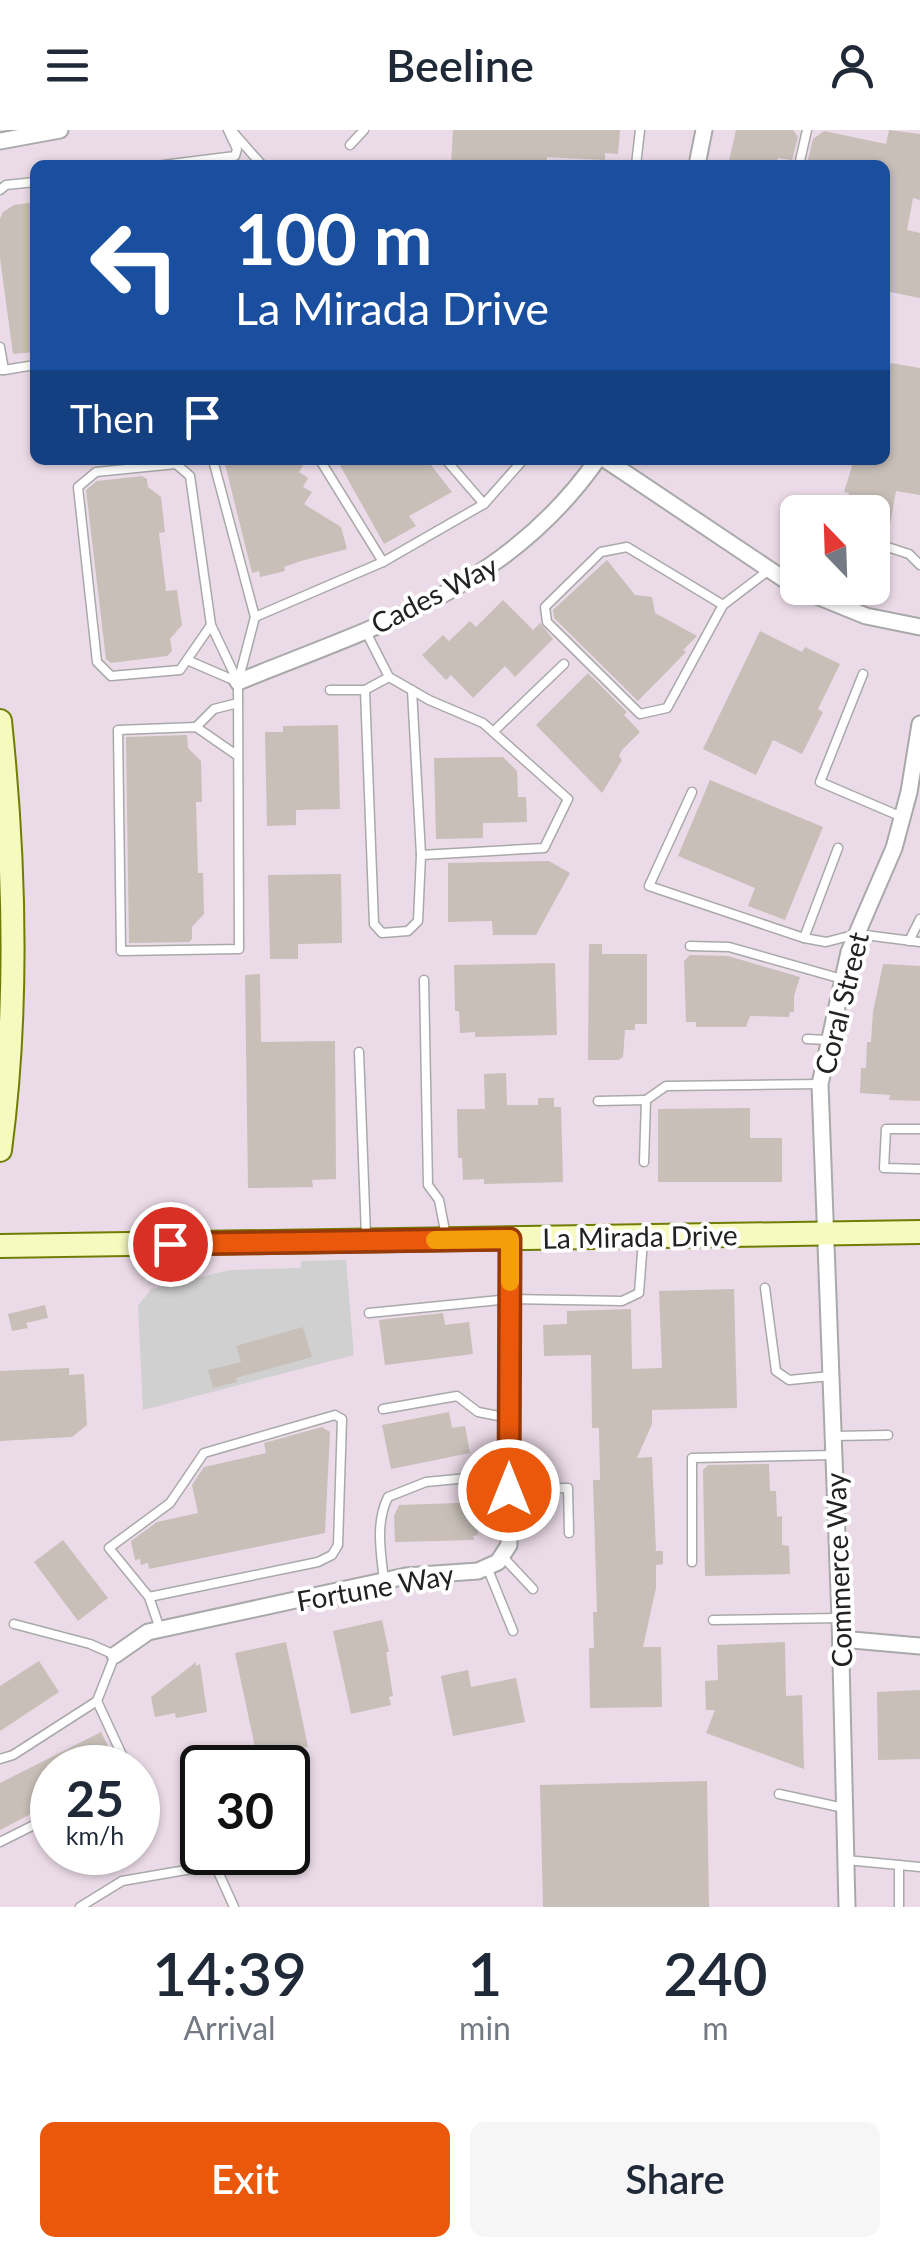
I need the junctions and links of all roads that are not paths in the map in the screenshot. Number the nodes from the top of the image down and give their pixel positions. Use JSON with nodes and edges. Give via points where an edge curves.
{"nodes":[{"id":1,"x":60,"y":130,"type":"edge"},
{"id":2,"x":230,"y":130,"type":"edge"},
{"id":3,"x":364,"y":130,"type":"edge"},
{"id":4,"x":640,"y":130,"type":"edge"},
{"id":5,"x":704,"y":130,"type":"edge"},
{"id":6,"x":807,"y":130,"type":"edge"},
{"id":7,"x":0,"y":141,"type":"edge"},
{"id":8,"x":350,"y":145,"type":"dead end"},
{"id":9,"x":204,"y":160,"type":"edge"},
{"id":10,"x":257,"y":160,"type":"edge"},
{"id":11,"x":637,"y":160,"type":"edge"},
{"id":12,"x":698,"y":160,"type":"edge"},
{"id":13,"x":800,"y":160,"type":"edge"},
{"id":14,"x":30,"y":183,"type":"edge"},
{"id":15,"x":0,"y":190,"type":"edge"},
{"id":16,"x":0,"y":347,"type":"edge"},
{"id":17,"x":30,"y":367,"type":"edge"},
{"id":18,"x":2,"y":370,"type":"edge"},
{"id":19,"x":166,"y":465,"type":"edge"},
{"id":20,"x":177,"y":465,"type":"edge"},
{"id":21,"x":214,"y":465,"type":"edge"},
{"id":22,"x":323,"y":465,"type":"edge"},
{"id":23,"x":450,"y":465,"type":"edge"},
{"id":24,"x":519,"y":465,"type":"edge"},
{"id":25,"x":593,"y":465,"type":"edge"},
{"id":26,"x":613,"y":465,"type":"edge"},
{"id":27,"x":484,"y":504,"type":"junction"},
{"id":28,"x":890,"y":548,"type":"edge"},
{"id":29,"x":383,"y":562,"type":"junction"},
{"id":30,"x":920,"y":565,"type":"edge"},
{"id":31,"x":769,"y":570,"type":"junction"},
{"id":32,"x":724,"y":605,"type":"junction"},
{"id":33,"x":255,"y":617,"type":"junction"},
{"id":34,"x":211,"y":626,"type":"junction"},
{"id":35,"x":920,"y":627,"type":"edge"},
{"id":36,"x":365,"y":630,"type":"junction"},
{"id":37,"x":187,"y":660,"type":"junction"},
{"id":38,"x":564,"y":664,"type":"dead end"},
{"id":39,"x":862,"y":674,"type":"dead end"},
{"id":40,"x":389,"y":677,"type":"junction"},
{"id":41,"x":238,"y":682,"type":"junction"},
{"id":42,"x":330,"y":690,"type":"dead end"},
{"id":43,"x":365,"y":690,"type":"junction"},
{"id":44,"x":412,"y":690,"type":"junction"},
{"id":45,"x":238,"y":703,"type":"junction"},
{"id":46,"x":0,"y":721,"type":"edge"},
{"id":47,"x":920,"y":724,"type":"edge"},
{"id":48,"x":196,"y":727,"type":"junction"},
{"id":49,"x":493,"y":732,"type":"junction"},
{"id":50,"x":238,"y":756,"type":"junction"},
{"id":51,"x":692,"y":792,"type":"dead end"},
{"id":52,"x":902,"y":818,"type":"junction"},
{"id":53,"x":838,"y":848,"type":"dead end"},
{"id":54,"x":422,"y":855,"type":"junction"},
{"id":55,"x":920,"y":919,"type":"edge"},
{"id":56,"x":856,"y":934,"type":"junction"},
{"id":57,"x":804,"y":938,"type":"junction"},
{"id":58,"x":909,"y":941,"type":"junction"},
{"id":59,"x":920,"y":942,"type":"edge"},
{"id":60,"x":690,"y":946,"type":"dead end"},
{"id":61,"x":842,"y":979,"type":"junction"},
{"id":62,"x":424,"y":980,"type":"dead end"},
{"id":63,"x":807,"y":1039,"type":"dead end"},
{"id":64,"x":828,"y":1040,"type":"junction"},
{"id":65,"x":358,"y":1052,"type":"dead end"},
{"id":66,"x":820,"y":1084,"type":"junction"},
{"id":67,"x":646,"y":1100,"type":"junction"},
{"id":68,"x":598,"y":1101,"type":"dead end"},
{"id":69,"x":920,"y":1130,"type":"edge"},
{"id":70,"x":0,"y":1150,"type":"edge"},
{"id":71,"x":644,"y":1162,"type":"dead end"},
{"id":72,"x":920,"y":1170,"type":"edge"},
{"id":73,"x":826,"y":1232,"type":"junction"},
{"id":74,"x":920,"y":1232,"type":"edge"},
{"id":75,"x":643,"y":1236,"type":"junction"},
{"id":76,"x":510,"y":1239,"type":"junction"},
{"id":77,"x":447,"y":1240,"type":"junction"},
{"id":78,"x":366,"y":1241,"type":"junction"},
{"id":79,"x":0,"y":1246,"type":"edge"},
{"id":80,"x":765,"y":1288,"type":"dead end"},
{"id":81,"x":510,"y":1300,"type":"junction"},
{"id":82,"x":369,"y":1312,"type":"dead end"},
{"id":83,"x":831,"y":1376,"type":"junction"},
{"id":84,"x":383,"y":1409,"type":"dead end"},
{"id":85,"x":509,"y":1418,"type":"junction"},
{"id":86,"x":888,"y":1435,"type":"dead end"},
{"id":87,"x":834,"y":1436,"type":"junction"},
{"id":88,"x":834,"y":1455,"type":"junction"},
{"id":89,"x":509,"y":1482,"type":"junction"},
{"id":90,"x":568,"y":1533,"type":"dead end"},
{"id":91,"x":502,"y":1556,"type":"junction"},
{"id":92,"x":692,"y":1562,"type":"dead end"},
{"id":93,"x":487,"y":1567,"type":"junction"},
{"id":94,"x":384,"y":1581,"type":"junction"},
{"id":95,"x":533,"y":1590,"type":"dead end"},
{"id":96,"x":148,"y":1597,"type":"junction"},
{"id":97,"x":840,"y":1618,"type":"junction"},
{"id":98,"x":713,"y":1620,"type":"dead end"},
{"id":99,"x":14,"y":1624,"type":"dead end"},
{"id":100,"x":160,"y":1630,"type":"junction"},
{"id":101,"x":513,"y":1631,"type":"dead end"},
{"id":102,"x":841,"y":1639,"type":"junction"},
{"id":103,"x":920,"y":1646,"type":"edge"},
{"id":104,"x":115,"y":1655,"type":"junction"},
{"id":105,"x":98,"y":1701,"type":"junction"},
{"id":106,"x":118,"y":1745,"type":"edge"},
{"id":107,"x":0,"y":1760,"type":"edge"},
{"id":108,"x":779,"y":1794,"type":"dead end"},
{"id":109,"x":844,"y":1808,"type":"junction"},
{"id":110,"x":30,"y":1827,"type":"edge"},
{"id":111,"x":0,"y":1842,"type":"edge"},
{"id":112,"x":846,"y":1860,"type":"junction"},
{"id":113,"x":899,"y":1865,"type":"junction"},
{"id":114,"x":920,"y":1868,"type":"edge"},
{"id":115,"x":80,"y":1907,"type":"edge"},
{"id":116,"x":234,"y":1907,"type":"edge"},
{"id":117,"x":846,"y":1907,"type":"edge"},
{"id":118,"x":900,"y":1907,"type":"edge"}],
"edges":[{"from":1,"to":7,"type":"street"},
{"from":2,"to":9,"type":"lane","via":[[236,156]]},
{"from":2,"to":10,"type":"lane"},
{"from":3,"to":8,"type":"lane"},
{"from":4,"to":11,"type":"lane"},
{"from":5,"to":12,"type":"street"},
{"from":6,"to":13,"type":"lane"},
{"from":14,"to":15,"type":"lane"},
{"from":16,"to":18,"type":"lane"},
{"from":17,"to":18,"type":"lane"},
{"from":19,"to":37,"type":"lane","via":[[96,472],[78,488],[98,662],[111,676],[180,670]]},
{"from":20,"to":34,"type":"lane","via":[[190,476]]},
{"from":21,"to":33,"type":"lane"},
{"from":22,"to":29,"type":"lane"},
{"from":23,"to":27,"type":"lane"},
{"from":24,"to":27,"type":"lane"},
{"from":25,"to":36,"type":"street","name":"Cades Way","via":[[511,553],[472,580]]},
{"from":26,"to":31,"type":"street"},
{"from":27,"to":29,"type":"lane"},
{"from":28,"to":30,"type":"lane"},
{"from":29,"to":33,"type":"lane"},
{"from":31,"to":32,"type":"lane"},
{"from":31,"to":35,"type":"street","via":[[866,616]]},
{"from":32,"to":32,"type":"lane","via":[[667,708],[640,714],[547,622],[545,607],[600,552],[627,547]]},
{"from":33,"to":41,"type":"lane"},
{"from":34,"to":37,"type":"lane"},
{"from":34,"to":41,"type":"lane"},
{"from":36,"to":40,"type":"lane"},
{"from":36,"to":41,"type":"street","name":"Cades Way"},
{"from":37,"to":41,"type":"lane"},
{"from":38,"to":49,"type":"lane"},
{"from":39,"to":52,"type":"lane","via":[[820,782]]},
{"from":40,"to":43,"type":"lane"},
{"from":40,"to":44,"type":"lane"},
{"from":41,"to":45,"type":"lane"},
{"from":42,"to":43,"type":"lane"},
{"from":43,"to":54,"type":"lane","via":[[374,924],[382,934],[408,931],[418,920]]},
{"from":44,"to":49,"type":"lane"},
{"from":44,"to":54,"type":"lane"},
{"from":45,"to":48,"type":"lane","via":[[214,708]]},
{"from":45,"to":50,"type":"lane"},
{"from":46,"to":70,"type":"main road","via":[[14,948]]},
{"from":47,"to":52,"type":"street","name":"Coral Street"},
{"from":48,"to":50,"type":"lane"},
{"from":48,"to":50,"type":"lane","via":[[118,730],[120,951],[239,949]]},
{"from":49,"to":54,"type":"lane","via":[[568,799],[544,848]]},
{"from":51,"to":57,"type":"lane","via":[[649,886]]},
{"from":52,"to":56,"type":"street","name":"Coral Street"},
{"from":53,"to":57,"type":"lane"},
{"from":55,"to":58,"type":"lane"},
{"from":56,"to":57,"type":"lane","via":[[826,942]]},
{"from":56,"to":58,"type":"lane"},
{"from":56,"to":61,"type":"street","name":"Coral Street"},
{"from":58,"to":59,"type":"lane"},
{"from":60,"to":61,"type":"lane","via":[[728,948]]},
{"from":61,"to":64,"type":"street","name":"Coral Street"},
{"from":62,"to":77,"type":"lane","via":[[428,1185],[439,1200]]},
{"from":63,"to":64,"type":"lane"},
{"from":64,"to":66,"type":"street","name":"Coral Street"},
{"from":65,"to":78,"type":"lane"},
{"from":66,"to":67,"type":"lane","via":[[666,1086]]},
{"from":66,"to":73,"type":"street","name":"Coral Street"},
{"from":67,"to":68,"type":"lane"},
{"from":67,"to":71,"type":"lane"},
{"from":69,"to":72,"type":"lane","via":[[886,1129],[884,1168]]},
{"from":73,"to":74,"type":"main road","name":"La Mirada Drive"},
{"from":73,"to":75,"type":"main road","name":"La Mirada Drive"},
{"from":73,"to":83,"type":"street","name":"Commerce Way"},
{"from":75,"to":76,"type":"main road","name":"La Mirada Drive"},
{"from":75,"to":81,"type":"lane","via":[[639,1293],[630,1298]]},
{"from":76,"to":77,"type":"main road","name":"La Mirada Drive"},
{"from":76,"to":81,"type":"street"},
{"from":77,"to":78,"type":"main road","name":"La Mirada Drive"},
{"from":78,"to":79,"type":"main road","name":"La Mirada Drive"},
{"from":80,"to":83,"type":"lane","via":[[776,1371],[789,1380]]},
{"from":81,"to":82,"type":"lane"},
{"from":81,"to":85,"type":"street"},
{"from":83,"to":87,"type":"street","name":"Commerce Way"},
{"from":84,"to":85,"type":"lane","via":[[456,1396],[489,1416]]},
{"from":85,"to":89,"type":"street"},
{"from":86,"to":87,"type":"lane"},
{"from":87,"to":88,"type":"street","name":"Commerce Way"},
{"from":88,"to":92,"type":"lane","via":[[692,1458]]},
{"from":88,"to":97,"type":"street","name":"Commerce Way"},
{"from":89,"to":90,"type":"lane","via":[[568,1488]]},
{"from":89,"to":91,"type":"street","via":[[509,1545]]},
{"from":89,"to":94,"type":"lane","via":[[426,1482],[388,1498],[379,1542]]},
{"from":91,"to":93,"type":"street","name":"Fortune Way"},
{"from":91,"to":95,"type":"lane"},
{"from":93,"to":94,"type":"street","name":"Fortune Way"},
{"from":93,"to":101,"type":"lane"},
{"from":94,"to":100,"type":"street","name":"Fortune Way"},
{"from":96,"to":96,"type":"lane","via":[[109,1548],[170,1503],[204,1453],[342,1418],[338,1545],[332,1555]]},
{"from":96,"to":100,"type":"lane"},
{"from":97,"to":98,"type":"lane"},
{"from":97,"to":102,"type":"street","name":"Commerce Way"},
{"from":99,"to":104,"type":"lane"},
{"from":100,"to":104,"type":"street","name":"Fortune Way"},
{"from":102,"to":103,"type":"street"},
{"from":102,"to":109,"type":"street","name":"Commerce Way"},
{"from":104,"to":105,"type":"lane"},
{"from":105,"to":106,"type":"lane"},
{"from":105,"to":107,"type":"lane"},
{"from":108,"to":109,"type":"lane"},
{"from":109,"to":112,"type":"street","name":"Commerce Way"},
{"from":110,"to":111,"type":"lane"},
{"from":112,"to":113,"type":"lane"},
{"from":112,"to":117,"type":"street","name":"Commerce Way"},
{"from":113,"to":114,"type":"lane"},
{"from":113,"to":118,"type":"lane"},
{"from":115,"to":116,"type":"lane","via":[[122,1881],[216,1865]]}]}
